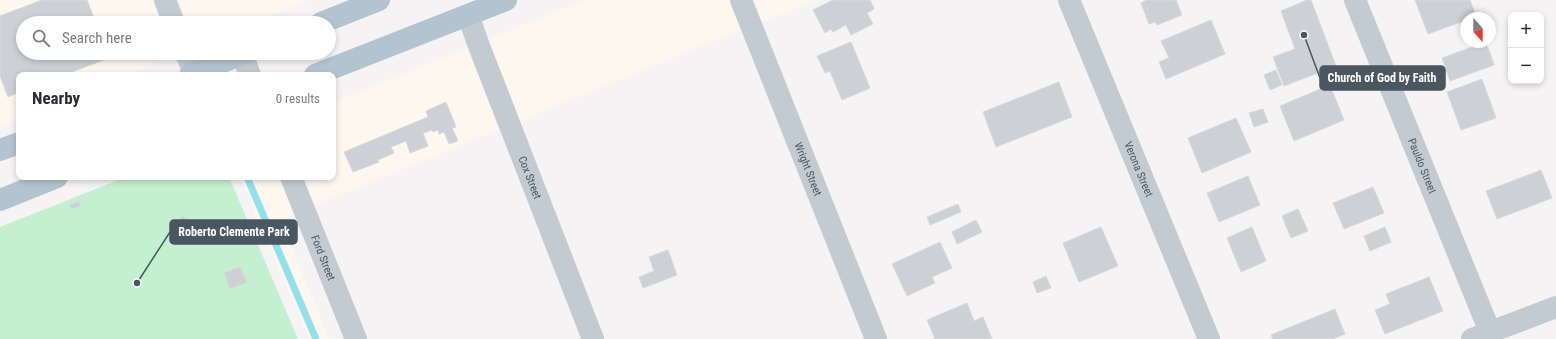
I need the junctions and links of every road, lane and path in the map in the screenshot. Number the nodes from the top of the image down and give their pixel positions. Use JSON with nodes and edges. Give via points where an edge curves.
{"nodes":[{"id":1,"x":165,"y":0,"type":"edge"},
{"id":2,"x":379,"y":0,"type":"edge"},
{"id":3,"x":506,"y":0,"type":"edge"},
{"id":4,"x":741,"y":0,"type":"edge"},
{"id":5,"x":1069,"y":0,"type":"edge"},
{"id":6,"x":1355,"y":0,"type":"edge"},
{"id":7,"x":468,"y":15,"type":"junction"},
{"id":8,"x":171,"y":16,"type":"edge"},
{"id":9,"x":336,"y":17,"type":"edge"},
{"id":10,"x":188,"y":60,"type":"edge"},
{"id":11,"x":228,"y":60,"type":"edge"},
{"id":12,"x":245,"y":60,"type":"edge"},
{"id":13,"x":192,"y":72,"type":"edge"},
{"id":14,"x":198,"y":72,"type":"edge"},
{"id":15,"x":249,"y":72,"type":"edge"},
{"id":16,"x":323,"y":72,"type":"edge"},
{"id":17,"x":16,"y":144,"type":"edge"},
{"id":18,"x":0,"y":150,"type":"edge"},
{"id":19,"x":50,"y":180,"type":"edge"},
{"id":20,"x":292,"y":180,"type":"edge"},
{"id":21,"x":0,"y":200,"type":"edge"},
{"id":22,"x":1556,"y":307,"type":"edge"},
{"id":23,"x":1481,"y":336,"type":"edge"},
{"id":24,"x":356,"y":339,"type":"edge"},
{"id":25,"x":593,"y":339,"type":"edge"},
{"id":26,"x":876,"y":339,"type":"edge"},
{"id":27,"x":1209,"y":339,"type":"edge"}],
"edges":[{"from":1,"to":8,"type":"street"},
{"from":2,"to":9,"type":"main road"},
{"from":3,"to":7,"type":"main road"},
{"from":4,"to":26,"type":"street","name":"Wright Street"},
{"from":5,"to":27,"type":"street","name":"Verona Street"},
{"from":6,"to":23,"type":"street","name":"Pauldo Street"},
{"from":7,"to":16,"type":"main road"},
{"from":7,"to":25,"type":"street","name":"Cox Street"},
{"from":10,"to":13,"type":"street"},
{"from":11,"to":14,"type":"main road"},
{"from":12,"to":15,"type":"street"},
{"from":17,"to":18,"type":"main road"},
{"from":19,"to":21,"type":"main road"},
{"from":20,"to":24,"type":"street","name":"Ford Street"},
{"from":22,"to":23,"type":"street"}]}
